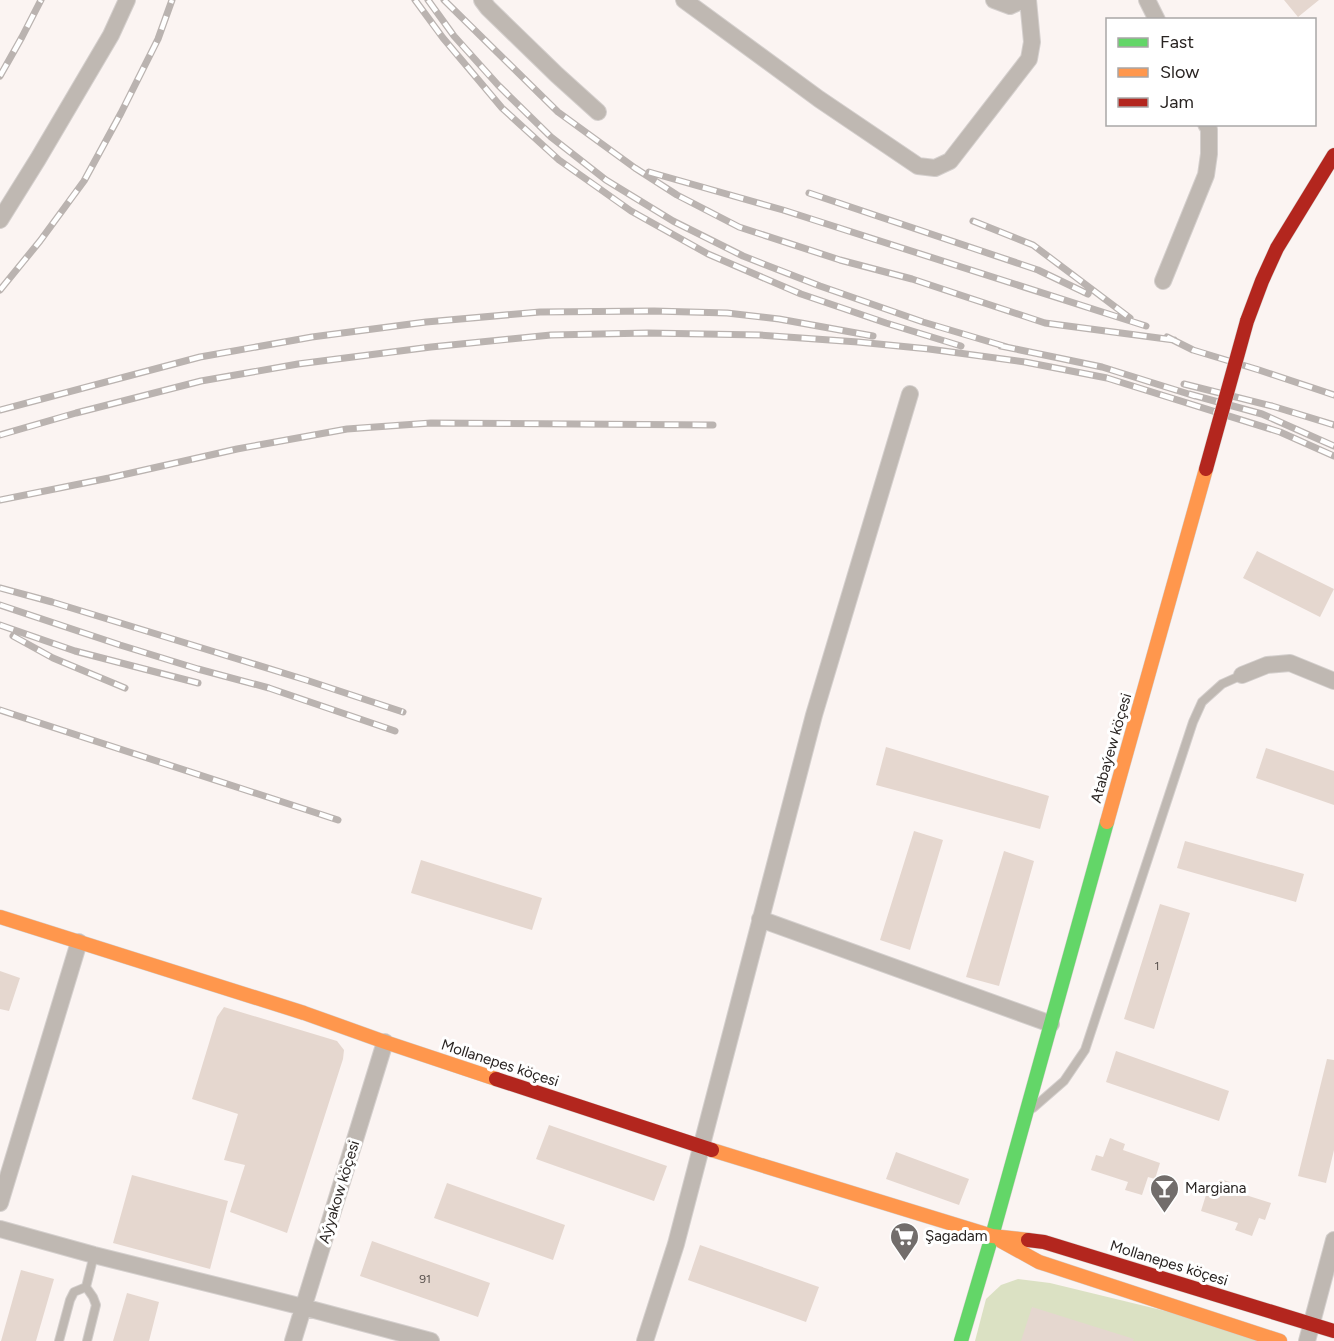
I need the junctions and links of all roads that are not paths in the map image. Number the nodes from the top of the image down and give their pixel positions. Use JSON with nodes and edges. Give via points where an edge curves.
{"nodes":[{"id":1,"x":127,"y":0,"type":"edge"},
{"id":2,"x":482,"y":0,"type":"edge"},
{"id":3,"x":684,"y":0,"type":"edge"},
{"id":4,"x":993,"y":0,"type":"edge"},
{"id":5,"x":1023,"y":0,"type":"edge"},
{"id":6,"x":1028,"y":0,"type":"edge"},
{"id":7,"x":1147,"y":0,"type":"edge"},
{"id":8,"x":1156,"y":18,"type":"edge"},
{"id":9,"x":598,"y":112,"type":"dead end"},
{"id":10,"x":1207,"y":126,"type":"edge"},
{"id":11,"x":1334,"y":155,"type":"edge"},
{"id":12,"x":1334,"y":167,"type":"edge"},
{"id":13,"x":1321,"y":176,"type":"junction"},
{"id":14,"x":0,"y":220,"type":"edge"},
{"id":15,"x":1163,"y":281,"type":"dead end"},
{"id":16,"x":910,"y":394,"type":"dead end"},
{"id":17,"x":1242,"y":675,"type":"joint"},
{"id":18,"x":1334,"y":681,"type":"edge"},
{"id":19,"x":0,"y":917,"type":"edge"},
{"id":20,"x":760,"y":919,"type":"junction"},
{"id":21,"x":79,"y":942,"type":"junction"},
{"id":22,"x":1051,"y":1024,"type":"junction"},
{"id":23,"x":385,"y":1042,"type":"junction"},
{"id":24,"x":1026,"y":1115,"type":"junction"},
{"id":25,"x":702,"y":1147,"type":"junction"},
{"id":26,"x":0,"y":1203,"type":"edge"},
{"id":27,"x":0,"y":1229,"type":"edge"},
{"id":28,"x":992,"y":1236,"type":"junction"},
{"id":29,"x":1334,"y":1240,"type":"edge"},
{"id":30,"x":93,"y":1255,"type":"junction"},
{"id":31,"x":86,"y":1287,"type":"junction"},
{"id":32,"x":303,"y":1307,"type":"junction"},
{"id":33,"x":1311,"y":1324,"type":"junction"},
{"id":34,"x":1334,"y":1331,"type":"edge"},
{"id":35,"x":59,"y":1341,"type":"edge"},
{"id":36,"x":87,"y":1341,"type":"edge"},
{"id":37,"x":292,"y":1341,"type":"edge"},
{"id":38,"x":431,"y":1341,"type":"edge"},
{"id":39,"x":645,"y":1341,"type":"edge"},
{"id":40,"x":961,"y":1341,"type":"edge"},
{"id":41,"x":1280,"y":1341,"type":"edge"},
{"id":42,"x":1307,"y":1341,"type":"edge"}],
"edges":[{"from":1,"to":14,"type":"street","via":[[111,35]]},
{"from":2,"to":9,"type":"street"},
{"from":3,"to":6,"type":"street","via":[[908,159],[935,168],[951,161],[1029,58],[1032,42]]},
{"from":4,"to":5,"type":"street","via":[[1010,6]]},
{"from":7,"to":8,"type":"street"},
{"from":10,"to":15,"type":"street","via":[[1206,175]]},
{"from":11,"to":13,"type":"street","name":"Atabaýew köçesi"},
{"from":12,"to":13,"type":"street","name":"Atabaýew köçesi"},
{"from":13,"to":22,"type":"street","name":"Atabaýew köçesi","bridge":true,"via":[[1277,248],[1247,321]]},
{"from":16,"to":20,"type":"street","via":[[814,715]]},
{"from":17,"to":18,"type":"street","via":[[1267,665],[1290,663]]},
{"from":17,"to":24,"type":"lane","via":[[1222,684],[1202,702],[1193,722],[1085,1050],[1064,1081]]},
{"from":19,"to":21,"type":"street","name":"Mollanepes köçesi"},
{"from":20,"to":22,"type":"street"},
{"from":20,"to":25,"type":"street"},
{"from":21,"to":23,"type":"street","name":"Mollanepes köçesi"},
{"from":21,"to":26,"type":"street"},
{"from":22,"to":24,"type":"street","name":"Atabaýew köçesi"},
{"from":23,"to":25,"type":"street","name":"Mollanepes köçesi"},
{"from":23,"to":32,"type":"street","name":"Aýyakow köçesi"},
{"from":24,"to":28,"type":"street","name":"Atabaýew köçesi"},
{"from":25,"to":28,"type":"street","name":"Mollanepes köçesi"},
{"from":25,"to":39,"type":"street"},
{"from":27,"to":30,"type":"street"},
{"from":28,"to":33,"type":"street","name":"Mollanepes köçesi","via":[[1044,1242]]},
{"from":28,"to":40,"type":"street","name":"Atabaýew köçesi"},
{"from":28,"to":41,"type":"street","name":"Mollanepes köçesi","via":[[1039,1262]]},
{"from":29,"to":33,"type":"street"},
{"from":30,"to":31,"type":"lane"},
{"from":30,"to":32,"type":"street"},
{"from":31,"to":35,"type":"lane","via":[[74,1292]]},
{"from":31,"to":36,"type":"lane","via":[[96,1305]]},
{"from":32,"to":37,"type":"street","name":"Aýyakow köçesi"},
{"from":32,"to":38,"type":"street"},
{"from":33,"to":34,"type":"street","name":"Mollanepes köçesi"},
{"from":33,"to":42,"type":"street"}]}
